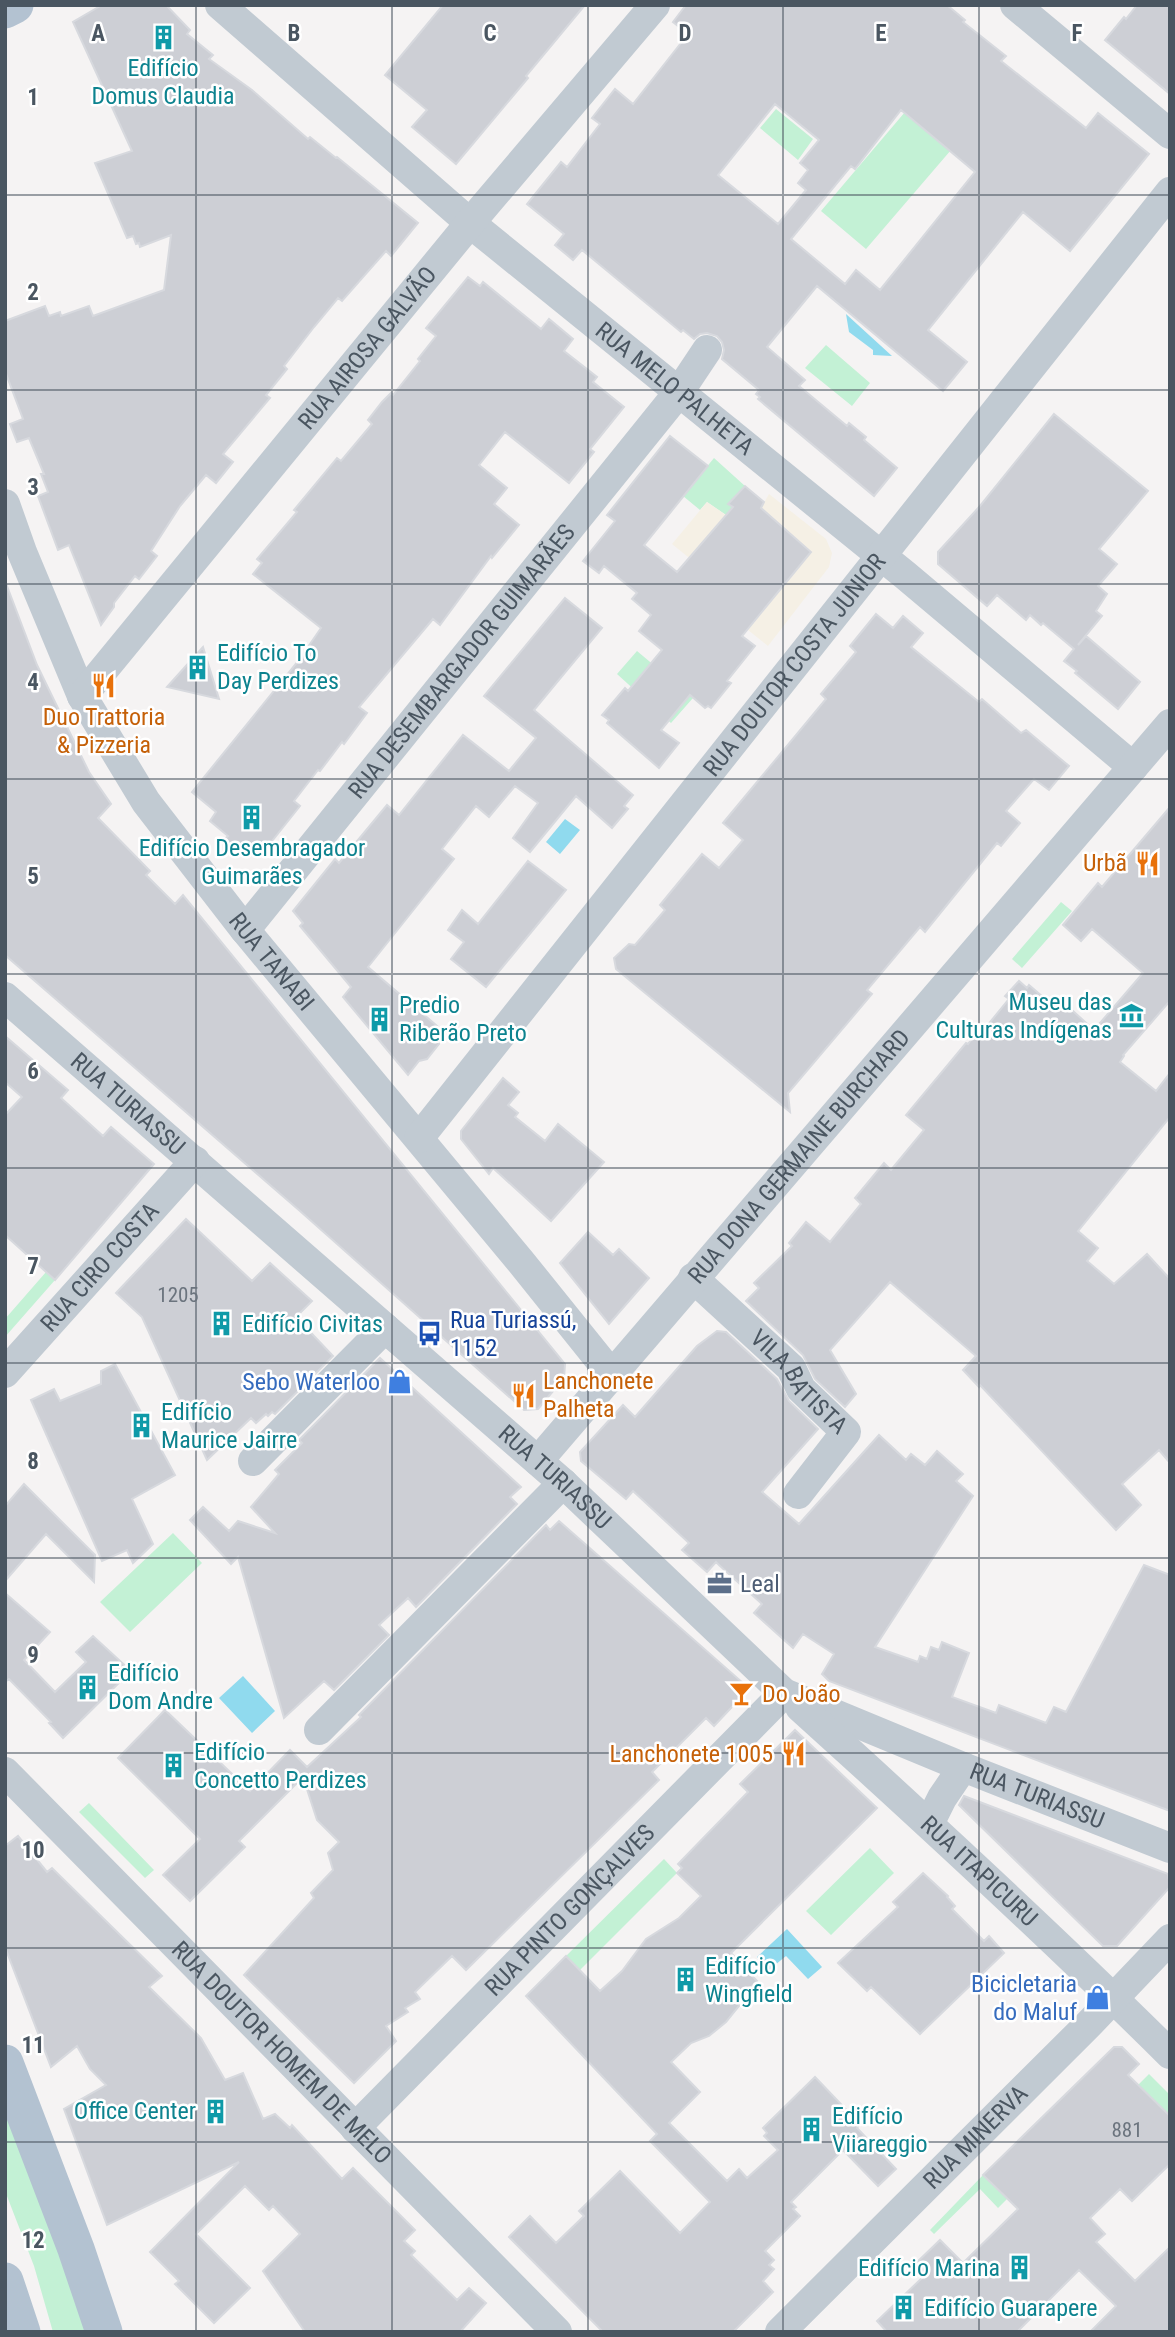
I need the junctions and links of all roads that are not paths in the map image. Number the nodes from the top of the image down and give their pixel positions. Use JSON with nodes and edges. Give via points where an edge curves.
{"nodes":[{"id":1,"x":15,"y":5,"type":"edge"},
{"id":2,"x":220,"y":5,"type":"edge"},
{"id":3,"x":655,"y":5,"type":"edge"},
{"id":4,"x":1014,"y":5,"type":"edge"},
{"id":5,"x":5,"y":10,"type":"edge"},
{"id":6,"x":1170,"y":134,"type":"edge"},
{"id":7,"x":1170,"y":192,"type":"edge"},
{"id":8,"x":470,"y":223,"type":"junction"},
{"id":9,"x":707,"y":351,"type":"dead end"},
{"id":10,"x":679,"y":392,"type":"junction"},
{"id":11,"x":5,"y":503,"type":"edge"},
{"id":12,"x":881,"y":556,"type":"junction"},
{"id":13,"x":82,"y":696,"type":"junction"},
{"id":14,"x":1170,"y":723,"type":"edge"},
{"id":15,"x":1133,"y":767,"type":"junction"},
{"id":16,"x":245,"y":930,"type":"junction"},
{"id":17,"x":5,"y":997,"type":"edge"},
{"id":18,"x":419,"y":1138,"type":"junction"},
{"id":19,"x":195,"y":1161,"type":"junction"},
{"id":20,"x":693,"y":1278,"type":"junction"},
{"id":21,"x":385,"y":1328,"type":"junction"},
{"id":22,"x":5,"y":1373,"type":"edge"},
{"id":23,"x":611,"y":1374,"type":"junction"},
{"id":24,"x":253,"y":1461,"type":"dead end"},
{"id":25,"x":538,"y":1461,"type":"junction"},
{"id":26,"x":564,"y":1483,"type":"junction"},
{"id":27,"x":797,"y":1494,"type":"dead end"},
{"id":28,"x":784,"y":1693,"type":"junction"},
{"id":29,"x":319,"y":1730,"type":"dead end"},
{"id":30,"x":847,"y":1732,"type":"junction"},
{"id":31,"x":963,"y":1767,"type":"junction"},
{"id":32,"x":5,"y":1772,"type":"edge"},
{"id":33,"x":929,"y":1824,"type":"junction"},
{"id":34,"x":1170,"y":1848,"type":"edge"},
{"id":35,"x":1170,"y":1939,"type":"edge"},
{"id":36,"x":1113,"y":1998,"type":"junction"},
{"id":37,"x":1170,"y":2053,"type":"edge"},
{"id":38,"x":5,"y":2063,"type":"edge"},
{"id":39,"x":355,"y":2128,"type":"junction"},
{"id":40,"x":5,"y":2281,"type":"edge"},
{"id":41,"x":22,"y":2332,"type":"edge"},
{"id":42,"x":104,"y":2332,"type":"edge"},
{"id":43,"x":557,"y":2332,"type":"edge"},
{"id":44,"x":780,"y":2332,"type":"edge"}],
"edges":[{"from":1,"to":5,"type":"main road"},
{"from":2,"to":8,"type":"street","name":"RUA MELO PALHETA"},
{"from":3,"to":8,"type":"street","name":"RUA AIROSA GALVÃO"},
{"from":4,"to":6,"type":"street"},
{"from":7,"to":12,"type":"street","name":"RUA DOUTOR COSTA JUNIOR"},
{"from":8,"to":10,"type":"street","name":"RUA MELO PALHETA"},
{"from":8,"to":13,"type":"street","name":"RUA AIROSA GALVÃO"},
{"from":9,"to":10,"type":"street","name":"RUA DESEMBARGADOR GUIMARÃES"},
{"from":10,"to":12,"type":"street","name":"RUA MELO PALHETA"},
{"from":10,"to":16,"type":"street","name":"RUA DESEMBARGADOR GUIMARÃES","via":[[596,511]]},
{"from":11,"to":13,"type":"street","name":"RUA TANABI"},
{"from":12,"to":15,"type":"street","name":"RUA MELO PALHETA"},
{"from":12,"to":18,"type":"street","name":"RUA DOUTOR COSTA JUNIOR"},
{"from":13,"to":16,"type":"street","name":"RUA TANABI","via":[[146,802]]},
{"from":14,"to":15,"type":"street","name":"RUA DONA GERMAINE BURCHARD"},
{"from":15,"to":20,"type":"street","name":"RUA DONA GERMAINE BURCHARD"},
{"from":16,"to":18,"type":"street","name":"RUA TANABI"},
{"from":17,"to":19,"type":"street","name":"RUA TURIASSU"},
{"from":18,"to":23,"type":"street","name":"RUA TANABI"},
{"from":19,"to":21,"type":"street","name":"RUA TURIASSU"},
{"from":19,"to":22,"type":"street","name":"RUA CIRO COSTA"},
{"from":20,"to":23,"type":"street","name":"RUA DONA GERMAINE BURCHARD"},
{"from":20,"to":27,"type":"street","name":"VILA BATISTA","via":[[792,1368],[801,1389],[846,1432]]},
{"from":21,"to":24,"type":"street"},
{"from":21,"to":25,"type":"street","name":"RUA TURIASSU"},
{"from":23,"to":25,"type":"street","name":"RUA DONA GERMAINE BURCHARD"},
{"from":25,"to":26,"type":"street","name":"RUA TURIASSU"},
{"from":26,"to":28,"type":"street","name":"RUA TURIASSU"},
{"from":26,"to":29,"type":"street"},
{"from":28,"to":30,"type":"street","name":"RUA ITAPICURU"},
{"from":28,"to":39,"type":"street","name":"RUA PINTO GONÇALVES"},
{"from":30,"to":31,"type":"street","name":"RUA TURIASSU"},
{"from":30,"to":33,"type":"street","name":"RUA ITAPICURU"},
{"from":31,"to":33,"type":"street"},
{"from":31,"to":34,"type":"street","name":"RUA TURIASSU"},
{"from":32,"to":39,"type":"street","name":"RUA DOUTOR HOMEM DE MELO"},
{"from":33,"to":36,"type":"street","name":"RUA ITAPICURU"},
{"from":35,"to":36,"type":"street","name":"RUA MINERVA"},
{"from":36,"to":37,"type":"street","name":"RUA ITAPICURU"},
{"from":36,"to":44,"type":"street","name":"RUA MINERVA"},
{"from":38,"to":42,"type":"main road"},
{"from":39,"to":43,"type":"street","name":"RUA DOUTOR HOMEM DE MELO"},
{"from":40,"to":41,"type":"main road"}]}
